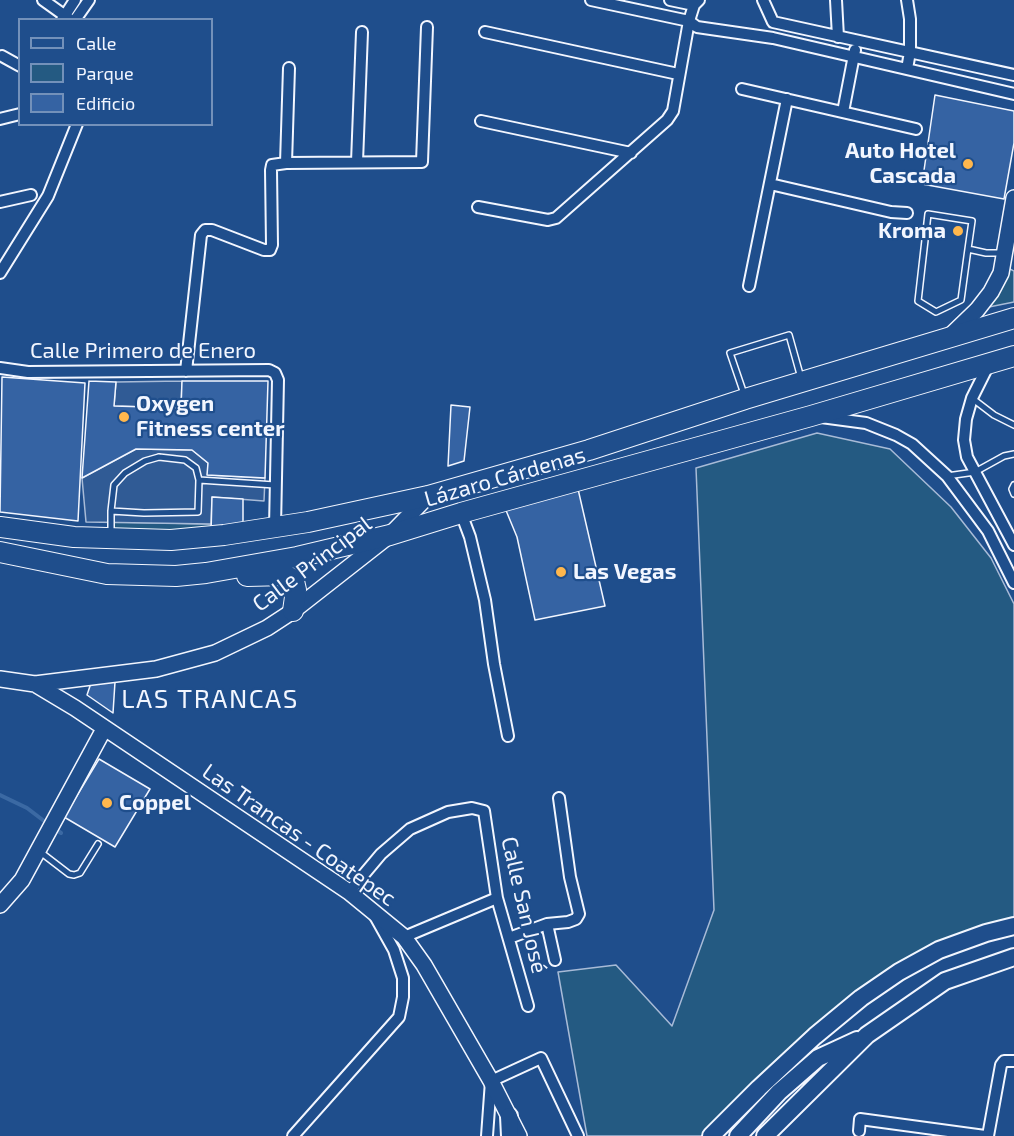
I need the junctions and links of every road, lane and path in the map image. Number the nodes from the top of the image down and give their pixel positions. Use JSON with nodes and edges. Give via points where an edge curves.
{"nodes":[{"id":1,"x":43,"y":0,"type":"edge"},
{"id":2,"x":75,"y":0,"type":"edge"},
{"id":3,"x":89,"y":0,"type":"edge"},
{"id":4,"x":591,"y":0,"type":"edge"},
{"id":5,"x":670,"y":0,"type":"edge"},
{"id":6,"x":763,"y":0,"type":"edge"},
{"id":7,"x":836,"y":0,"type":"edge"},
{"id":8,"x":907,"y":0,"type":"edge"},
{"id":9,"x":697,"y":2,"type":"edge"},
{"id":10,"x":67,"y":18,"type":"edge"},
{"id":11,"x":68,"y":18,"type":"edge"},
{"id":12,"x":69,"y":18,"type":"edge"},
{"id":13,"x":689,"y":21,"type":"junction"},
{"id":14,"x":427,"y":27,"type":"dead end"},
{"id":15,"x":362,"y":32,"type":"dead end"},
{"id":16,"x":485,"y":32,"type":"dead end"},
{"id":17,"x":838,"y":37,"type":"junction"},
{"id":18,"x":856,"y":41,"type":"junction"},
{"id":19,"x":909,"y":52,"type":"junction"},
{"id":20,"x":2,"y":56,"type":"dead end"},
{"id":21,"x":853,"y":56,"type":"junction"},
{"id":22,"x":18,"y":65,"type":"edge"},
{"id":23,"x":289,"y":68,"type":"dead end"},
{"id":24,"x":907,"y":69,"type":"junction"},
{"id":25,"x":678,"y":74,"type":"junction"},
{"id":26,"x":1014,"y":75,"type":"edge"},
{"id":27,"x":742,"y":89,"type":"dead end"},
{"id":28,"x":1014,"y":94,"type":"edge"},
{"id":29,"x":787,"y":99,"type":"junction"},
{"id":30,"x":843,"y":112,"type":"junction"},
{"id":31,"x":18,"y":114,"type":"edge"},
{"id":32,"x":0,"y":119,"type":"edge"},
{"id":33,"x":481,"y":121,"type":"dead end"},
{"id":34,"x":75,"y":126,"type":"edge"},
{"id":35,"x":916,"y":129,"type":"dead end"},
{"id":36,"x":631,"y":153,"type":"junction"},
{"id":37,"x":357,"y":162,"type":"junction"},
{"id":38,"x":286,"y":163,"type":"junction"},
{"id":39,"x":770,"y":184,"type":"junction"},
{"id":40,"x":31,"y":195,"type":"dead end"},
{"id":41,"x":1014,"y":198,"type":"edge"},
{"id":42,"x":0,"y":202,"type":"edge"},
{"id":43,"x":478,"y":207,"type":"dead end"},
{"id":44,"x":907,"y":213,"type":"dead end"},
{"id":45,"x":968,"y":249,"type":"junction"},
{"id":46,"x":1009,"y":255,"type":"edge"},
{"id":47,"x":0,"y":273,"type":"edge"},
{"id":48,"x":748,"y":286,"type":"dead end"},
{"id":49,"x":1014,"y":318,"type":"edge"},
{"id":50,"x":949,"y":337,"type":"junction"},
{"id":51,"x":1014,"y":356,"type":"edge"},
{"id":52,"x":989,"y":364,"type":"junction"},
{"id":53,"x":0,"y":368,"type":"edge"},
{"id":54,"x":186,"y":371,"type":"junction"},
{"id":55,"x":802,"y":382,"type":"junction"},
{"id":56,"x":972,"y":398,"type":"junction"},
{"id":57,"x":745,"y":399,"type":"junction"},
{"id":58,"x":811,"y":416,"type":"junction"},
{"id":59,"x":1014,"y":425,"type":"edge"},
{"id":60,"x":1014,"y":454,"type":"edge"},
{"id":61,"x":975,"y":472,"type":"junction"},
{"id":62,"x":947,"y":476,"type":"junction"},
{"id":63,"x":199,"y":480,"type":"junction"},
{"id":64,"x":275,"y":485,"type":"junction"},
{"id":65,"x":1014,"y":485,"type":"edge"},
{"id":66,"x":1014,"y":494,"type":"edge"},
{"id":67,"x":428,"y":496,"type":"junction"},
{"id":68,"x":111,"y":511,"type":"junction"},
{"id":69,"x":461,"y":513,"type":"junction"},
{"id":70,"x":0,"y":527,"type":"edge"},
{"id":71,"x":275,"y":527,"type":"junction"},
{"id":72,"x":390,"y":535,"type":"junction"},
{"id":73,"x":112,"y":539,"type":"junction"},
{"id":74,"x":1014,"y":545,"type":"edge"},
{"id":75,"x":0,"y":552,"type":"edge"},
{"id":76,"x":206,"y":573,"type":"junction"},
{"id":77,"x":1014,"y":583,"type":"edge"},
{"id":78,"x":293,"y":611,"type":"junction"},
{"id":79,"x":0,"y":679,"type":"edge"},
{"id":80,"x":35,"y":684,"type":"junction"},
{"id":81,"x":104,"y":729,"type":"junction"},
{"id":82,"x":508,"y":736,"type":"dead end"},
{"id":83,"x":558,"y":798,"type":"dead end"},
{"id":84,"x":98,"y":844,"type":"dead end"},
{"id":85,"x":38,"y":850,"type":"junction"},
{"id":86,"x":349,"y":892,"type":"junction"},
{"id":87,"x":497,"y":898,"type":"junction"},
{"id":88,"x":0,"y":905,"type":"edge"},
{"id":89,"x":372,"y":911,"type":"junction"},
{"id":90,"x":547,"y":924,"type":"junction"},
{"id":91,"x":1014,"y":926,"type":"edge"},
{"id":92,"x":404,"y":937,"type":"junction"},
{"id":93,"x":509,"y":938,"type":"junction"},
{"id":94,"x":1014,"y":957,"type":"edge"},
{"id":95,"x":555,"y":960,"type":"dead end"},
{"id":96,"x":528,"y":1006,"type":"dead end"},
{"id":97,"x":867,"y":1035,"type":"junction"},
{"id":98,"x":815,"y":1036,"type":"junction"},
{"id":99,"x":1009,"y":1061,"type":"edge"},
{"id":100,"x":491,"y":1080,"type":"junction"},
{"id":101,"x":780,"y":1092,"type":"junction"},
{"id":102,"x":509,"y":1116,"type":"junction"},
{"id":103,"x":859,"y":1131,"type":"dead end"},
{"id":104,"x":293,"y":1136,"type":"edge"},
{"id":105,"x":487,"y":1136,"type":"edge"},
{"id":106,"x":510,"y":1136,"type":"edge"},
{"id":107,"x":519,"y":1136,"type":"edge"},
{"id":108,"x":578,"y":1136,"type":"edge"},
{"id":109,"x":711,"y":1136,"type":"edge"},
{"id":110,"x":738,"y":1136,"type":"edge"},
{"id":111,"x":765,"y":1136,"type":"edge"},
{"id":112,"x":987,"y":1136,"type":"edge"}],
"edges":[{"from":1,"to":10,"type":"street"},
{"from":2,"to":11,"type":"street"},
{"from":3,"to":12,"type":"street"},
{"from":4,"to":13,"type":"street"},
{"from":5,"to":9,"type":"street"},
{"from":6,"to":17,"type":"street","via":[[773,22]]},
{"from":7,"to":17,"type":"street"},
{"from":8,"to":19,"type":"street"},
{"from":9,"to":13,"type":"street"},
{"from":13,"to":21,"type":"street","via":[[698,27]]},
{"from":13,"to":25,"type":"street"},
{"from":14,"to":37,"type":"street","via":[[422,162]]},
{"from":15,"to":37,"type":"street"},
{"from":16,"to":25,"type":"street"},
{"from":17,"to":18,"type":"street"},
{"from":18,"to":19,"type":"street"},
{"from":18,"to":21,"type":"street"},
{"from":19,"to":24,"type":"street"},
{"from":19,"to":26,"type":"street"},
{"from":20,"to":22,"type":"street"},
{"from":21,"to":24,"type":"street"},
{"from":21,"to":30,"type":"street"},
{"from":23,"to":38,"type":"street"},
{"from":24,"to":28,"type":"street"},
{"from":25,"to":36,"type":"street","via":[[673,111]]},
{"from":27,"to":29,"type":"street"},
{"from":29,"to":30,"type":"street"},
{"from":29,"to":39,"type":"street"},
{"from":30,"to":35,"type":"street"},
{"from":31,"to":32,"type":"street"},
{"from":33,"to":36,"type":"street"},
{"from":34,"to":47,"type":"street","via":[[48,196]]},
{"from":36,"to":43,"type":"street","via":[[556,218],[548,220]]},
{"from":37,"to":38,"type":"street"},
{"from":38,"to":54,"type":"street","via":[[272,165],[271,170],[270,249],[212,230],[201,235]]},
{"from":39,"to":44,"type":"street"},
{"from":39,"to":48,"type":"street"},
{"from":40,"to":42,"type":"street"},
{"from":41,"to":46,"type":"main road"},
{"from":45,"to":45,"type":"lane","via":[[961,300],[936,312],[918,302],[928,214],[972,221]]},
{"from":45,"to":46,"type":"lane"},
{"from":46,"to":50,"type":"main road","via":[[992,292]]},
{"from":49,"to":50,"type":"highway","name":"Lázaro Cárdenas"},
{"from":50,"to":55,"type":"highway","name":"Lázaro Cárdenas"},
{"from":51,"to":52,"type":"highway","name":"Lázaro Cárdenas"},
{"from":52,"to":56,"type":"street"},
{"from":52,"to":58,"type":"highway","name":"Lázaro Cárdenas"},
{"from":53,"to":54,"type":"street","name":"Calle Primero de Enero","via":[[28,372]]},
{"from":54,"to":64,"type":"street","name":"Calle Primero de Enero","via":[[275,373]]},
{"from":55,"to":57,"type":"highway","name":"Lázaro Cárdenas"},
{"from":55,"to":57,"type":"lane","via":[[789,335],[730,353]]},
{"from":56,"to":59,"type":"lane"},
{"from":56,"to":61,"type":"street","via":[[964,440]]},
{"from":57,"to":67,"type":"highway","name":"Lázaro Cárdenas","via":[[589,450]]},
{"from":58,"to":62,"type":"street","via":[[866,423],[896,435],[912,444]]},
{"from":58,"to":69,"type":"highway","name":"Lázaro Cárdenas"},
{"from":60,"to":61,"type":"lane"},
{"from":61,"to":62,"type":"lane"},
{"from":61,"to":74,"type":"street"},
{"from":62,"to":77,"type":"street","via":[[988,531]]},
{"from":63,"to":64,"type":"lane"},
{"from":63,"to":68,"type":"lane","via":[[198,512]]},
{"from":63,"to":68,"type":"lane","via":[[196,468],[185,460],[159,457],[145,461],[114,485]]},
{"from":64,"to":71,"type":"street","name":"Calle Primero de Enero"},
{"from":65,"to":66,"type":"lane"},
{"from":67,"to":71,"type":"highway","name":"Lázaro Cárdenas"},
{"from":67,"to":72,"type":"main road","name":"Calle Principal"},
{"from":68,"to":73,"type":"lane"},
{"from":69,"to":72,"type":"highway","name":"Lázaro Cárdenas"},
{"from":69,"to":82,"type":"street","via":[[485,600]]},
{"from":70,"to":73,"type":"highway","name":"Lázaro Cárdenas"},
{"from":71,"to":73,"type":"highway","name":"Lázaro Cárdenas","via":[[171,540]]},
{"from":72,"to":76,"type":"highway","name":"Lázaro Cárdenas"},
{"from":72,"to":78,"type":"main road","name":"Calle Principal"},
{"from":75,"to":76,"type":"highway","name":"Lázaro Cárdenas","via":[[107,574]]},
{"from":76,"to":78,"type":"highway","via":[[286,575],[294,581],[296,590]]},
{"from":78,"to":80,"type":"main road","name":"Calle Principal","via":[[215,653],[156,669]]},
{"from":79,"to":80,"type":"main road","name":"Calle Principal"},
{"from":80,"to":81,"type":"main road","name":"Las Trancas - Coatepec"},
{"from":81,"to":85,"type":"main road"},
{"from":81,"to":86,"type":"main road","name":"Las Trancas - Coatepec"},
{"from":83,"to":90,"type":"street","via":[[579,914],[568,922]]},
{"from":84,"to":85,"type":"lane","via":[[80,873],[74,875]]},
{"from":85,"to":88,"type":"main road","via":[[21,880]]},
{"from":86,"to":87,"type":"street","name":"Calle San José","via":[[381,854],[410,829],[448,812],[472,808],[484,811]]},
{"from":86,"to":89,"type":"main road","name":"Las Trancas - Coatepec"},
{"from":87,"to":92,"type":"street"},
{"from":87,"to":93,"type":"street","name":"Calle San José"},
{"from":89,"to":92,"type":"main road","name":"Las Trancas - Coatepec"},
{"from":89,"to":104,"type":"street","via":[[394,950],[403,978],[399,1017]]},
{"from":90,"to":93,"type":"street"},
{"from":90,"to":95,"type":"street"},
{"from":91,"to":98,"type":"main road","via":[[939,950],[919,961],[861,998]]},
{"from":92,"to":100,"type":"main road","name":"Las Trancas - Coatepec"},
{"from":93,"to":96,"type":"street","name":"Calle San José"},
{"from":94,"to":97,"type":"main road","via":[[945,981]]},
{"from":97,"to":101,"type":"main road","via":[[818,1058]]},
{"from":97,"to":111,"type":"main road"},
{"from":98,"to":101,"type":"main road"},
{"from":98,"to":109,"type":"main road"},
{"from":99,"to":112,"type":"street","via":[[1001,1065]]},
{"from":100,"to":102,"type":"main road","name":"Las Trancas - Coatepec"},
{"from":100,"to":105,"type":"street"},
{"from":100,"to":108,"type":"street","via":[[541,1058]]},
{"from":101,"to":110,"type":"main road"},
{"from":102,"to":106,"type":"main road"},
{"from":102,"to":107,"type":"main road","name":"Las Trancas - Coatepec"},
{"from":103,"to":112,"type":"street","via":[[860,1119]]}]}
